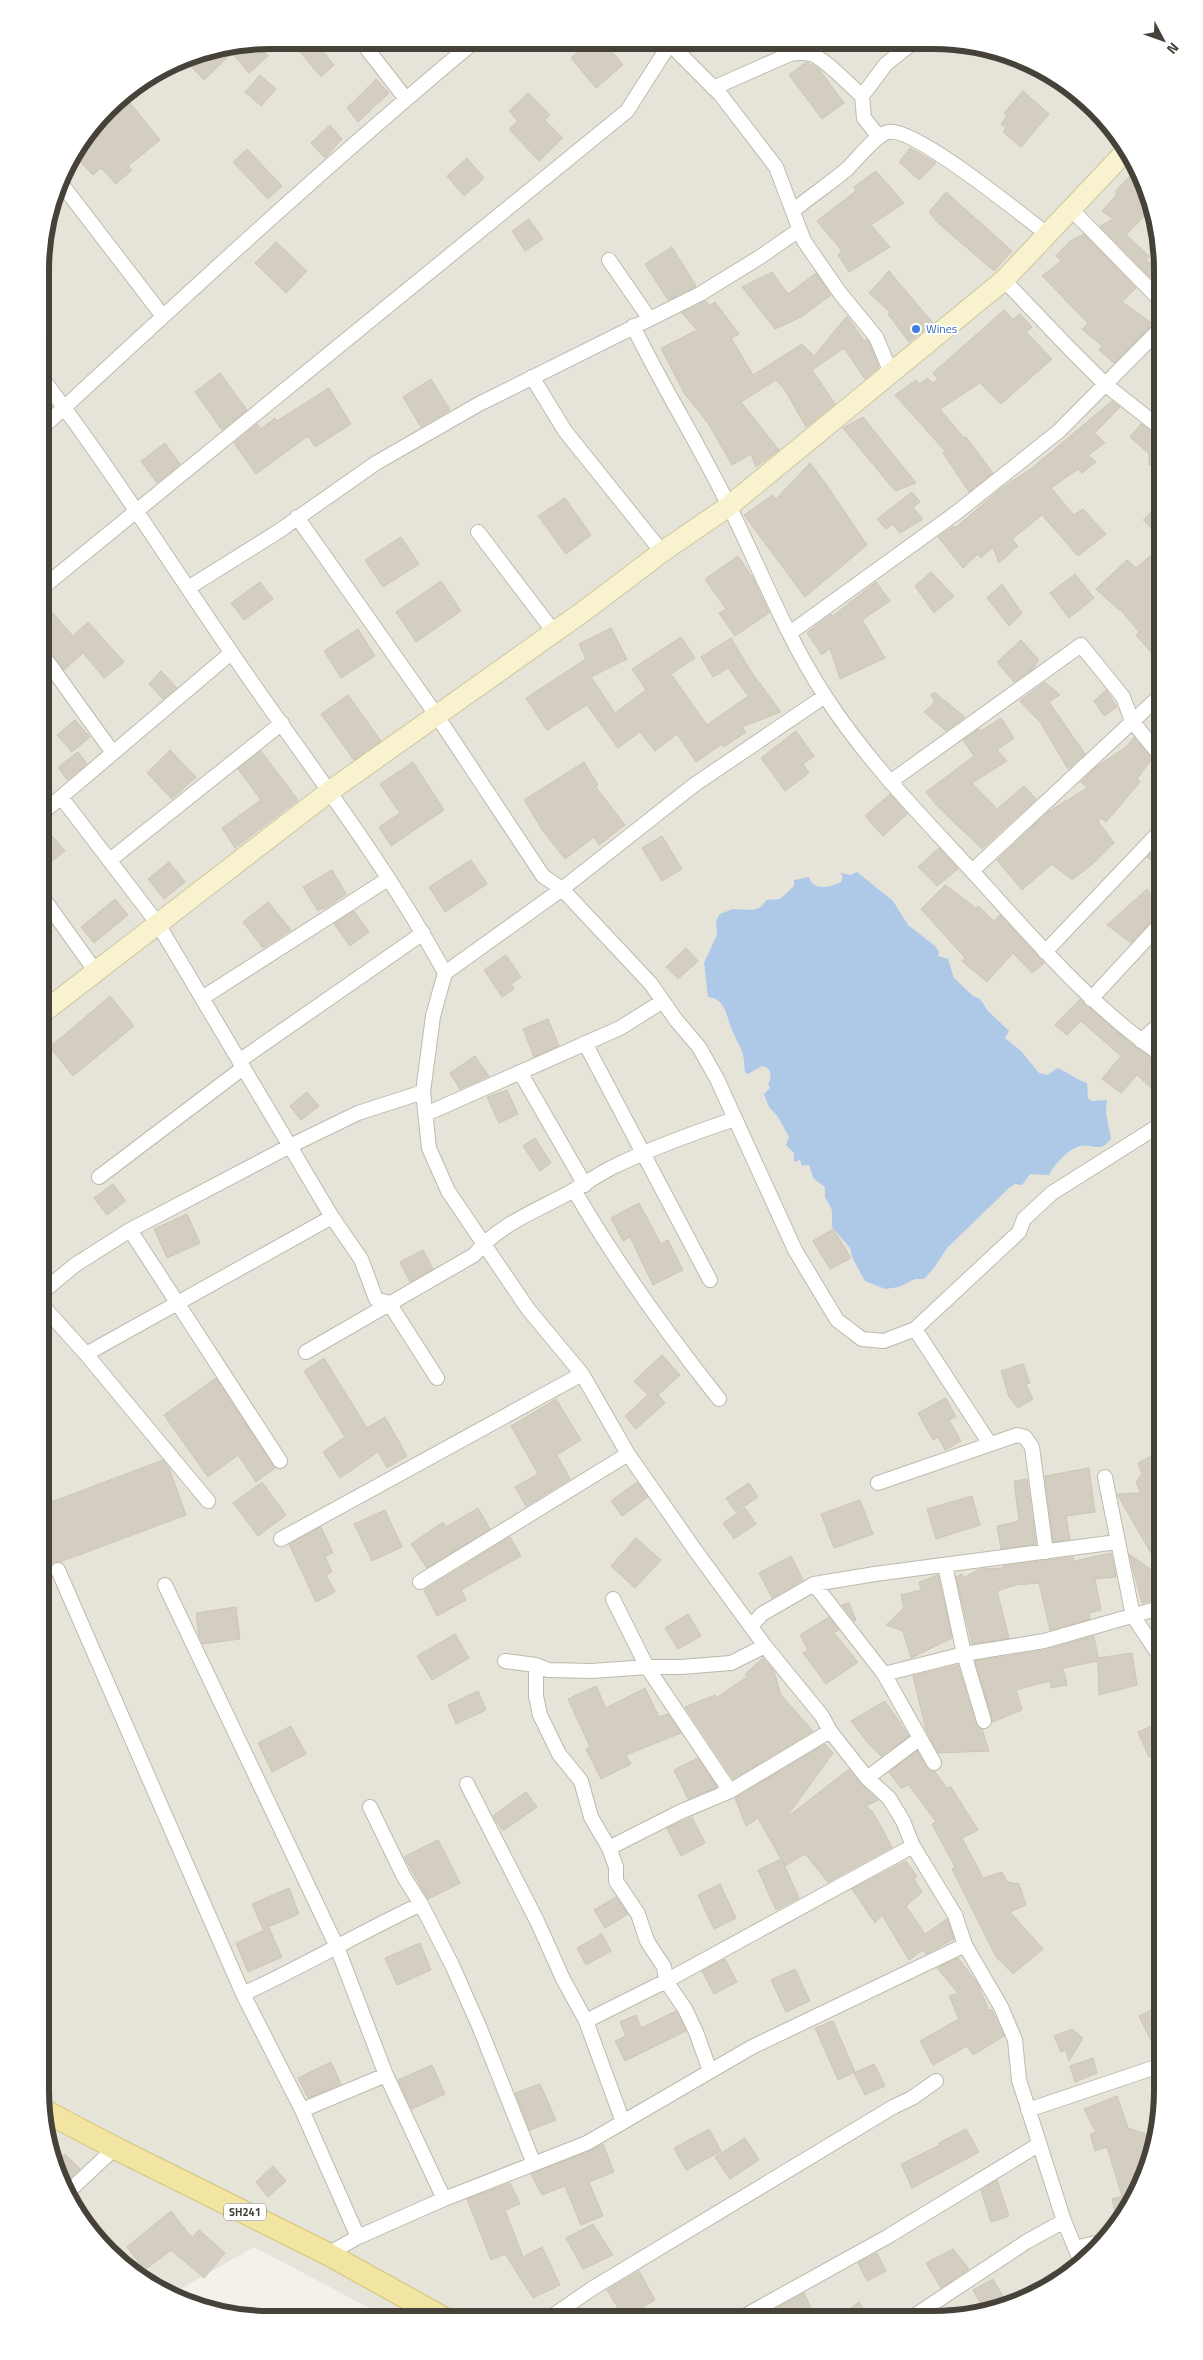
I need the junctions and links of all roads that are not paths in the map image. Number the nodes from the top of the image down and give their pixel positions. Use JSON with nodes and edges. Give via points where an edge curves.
{"nodes":[{"id":1,"x":368,"y":49,"type":"edge"},
{"id":2,"x":465,"y":49,"type":"edge"},
{"id":3,"x":665,"y":49,"type":"edge"},
{"id":4,"x":675,"y":49,"type":"edge"},
{"id":5,"x":905,"y":49,"type":"edge"},
{"id":6,"x":713,"y":88,"type":"junction"},
{"id":7,"x":862,"y":96,"type":"junction"},
{"id":8,"x":406,"y":98,"type":"junction"},
{"id":9,"x":879,"y":137,"type":"junction"},
{"id":10,"x":1122,"y":155,"type":"edge"},
{"id":11,"x":65,"y":188,"type":"edge"},
{"id":12,"x":1071,"y":209,"type":"junction"},
{"id":13,"x":794,"y":210,"type":"junction"},
{"id":14,"x":799,"y":230,"type":"junction"},
{"id":15,"x":1047,"y":234,"type":"junction"},
{"id":16,"x":609,"y":260,"type":"dead end"},
{"id":17,"x":1004,"y":280,"type":"junction"},
{"id":18,"x":1154,"y":294,"type":"edge"},
{"id":19,"x":162,"y":315,"type":"junction"},
{"id":20,"x":648,"y":318,"type":"junction"},
{"id":21,"x":633,"y":326,"type":"junction"},
{"id":22,"x":1154,"y":335,"type":"edge"},
{"id":23,"x":892,"y":374,"type":"junction"},
{"id":24,"x":532,"y":377,"type":"junction"},
{"id":25,"x":1106,"y":385,"type":"junction"},
{"id":26,"x":49,"y":387,"type":"edge"},
{"id":27,"x":64,"y":407,"type":"junction"},
{"id":28,"x":49,"y":421,"type":"edge"},
{"id":29,"x":1154,"y":423,"type":"edge"},
{"id":30,"x":730,"y":506,"type":"junction"},
{"id":31,"x":138,"y":511,"type":"junction"},
{"id":32,"x":297,"y":517,"type":"junction"},
{"id":33,"x":478,"y":532,"type":"dead end"},
{"id":34,"x":662,"y":552,"type":"junction"},
{"id":35,"x":49,"y":582,"type":"edge"},
{"id":36,"x":188,"y":588,"type":"junction"},
{"id":37,"x":554,"y":632,"type":"junction"},
{"id":38,"x":790,"y":633,"type":"junction"},
{"id":39,"x":231,"y":653,"type":"junction"},
{"id":40,"x":49,"y":664,"type":"edge"},
{"id":41,"x":825,"y":696,"type":"junction"},
{"id":42,"x":1154,"y":701,"type":"edge"},
{"id":43,"x":437,"y":716,"type":"junction"},
{"id":44,"x":1132,"y":721,"type":"junction"},
{"id":45,"x":282,"y":723,"type":"junction"},
{"id":46,"x":1154,"y":749,"type":"edge"},
{"id":47,"x":114,"y":753,"type":"junction"},
{"id":48,"x":890,"y":782,"type":"junction"},
{"id":49,"x":330,"y":791,"type":"junction"},
{"id":50,"x":61,"y":798,"type":"junction"},
{"id":51,"x":49,"y":808,"type":"edge"},
{"id":52,"x":1154,"y":837,"type":"edge"},
{"id":53,"x":110,"y":860,"type":"junction"},
{"id":54,"x":972,"y":871,"type":"junction"},
{"id":55,"x":388,"y":879,"type":"junction"},
{"id":56,"x":562,"y":889,"type":"junction"},
{"id":57,"x":49,"y":906,"type":"edge"},
{"id":58,"x":158,"y":924,"type":"junction"},
{"id":59,"x":1154,"y":931,"type":"edge"},
{"id":60,"x":423,"y":933,"type":"junction"},
{"id":61,"x":1045,"y":952,"type":"junction"},
{"id":62,"x":96,"y":972,"type":"junction"},
{"id":63,"x":445,"y":973,"type":"junction"},
{"id":64,"x":202,"y":998,"type":"junction"},
{"id":65,"x":1091,"y":999,"type":"junction"},
{"id":66,"x":49,"y":1001,"type":"edge"},
{"id":67,"x":663,"y":1001,"type":"junction"},
{"id":68,"x":1154,"y":1029,"type":"edge"},
{"id":69,"x":1141,"y":1041,"type":"junction"},
{"id":70,"x":585,"y":1043,"type":"junction"},
{"id":71,"x":1154,"y":1050,"type":"edge"},
{"id":72,"x":241,"y":1065,"type":"junction"},
{"id":73,"x":520,"y":1072,"type":"junction"},
{"id":74,"x":423,"y":1092,"type":"junction"},
{"id":75,"x":426,"y":1114,"type":"junction"},
{"id":76,"x":734,"y":1119,"type":"junction"},
{"id":77,"x":1154,"y":1129,"type":"edge"},
{"id":78,"x":290,"y":1146,"type":"junction"},
{"id":79,"x":644,"y":1154,"type":"junction"},
{"id":80,"x":99,"y":1177,"type":"dead end"},
{"id":81,"x":580,"y":1188,"type":"junction"},
{"id":82,"x":332,"y":1217,"type":"junction"},
{"id":83,"x":130,"y":1230,"type":"junction"},
{"id":84,"x":483,"y":1243,"type":"junction"},
{"id":85,"x":710,"y":1280,"type":"dead end"},
{"id":86,"x":49,"y":1286,"type":"edge"},
{"id":87,"x":389,"y":1303,"type":"junction"},
{"id":88,"x":178,"y":1304,"type":"junction"},
{"id":89,"x":49,"y":1313,"type":"edge"},
{"id":90,"x":916,"y":1329,"type":"junction"},
{"id":91,"x":306,"y":1352,"type":"dead end"},
{"id":92,"x":86,"y":1354,"type":"junction"},
{"id":93,"x":582,"y":1374,"type":"junction"},
{"id":94,"x":437,"y":1378,"type":"dead end"},
{"id":95,"x":718,"y":1399,"type":"dead end"},
{"id":96,"x":990,"y":1444,"type":"junction"},
{"id":97,"x":628,"y":1454,"type":"junction"},
{"id":98,"x":280,"y":1461,"type":"dead end"},
{"id":99,"x":1105,"y":1477,"type":"dead end"},
{"id":100,"x":878,"y":1483,"type":"dead end"},
{"id":101,"x":208,"y":1501,"type":"dead end"},
{"id":102,"x":281,"y":1539,"type":"dead end"},
{"id":103,"x":1117,"y":1542,"type":"junction"},
{"id":104,"x":1046,"y":1552,"type":"junction"},
{"id":105,"x":945,"y":1566,"type":"junction"},
{"id":106,"x":58,"y":1570,"type":"dead end"},
{"id":107,"x":420,"y":1582,"type":"dead end"},
{"id":108,"x":814,"y":1584,"type":"junction"},
{"id":109,"x":165,"y":1585,"type":"dead end"},
{"id":110,"x":613,"y":1599,"type":"dead end"},
{"id":111,"x":1154,"y":1610,"type":"edge"},
{"id":112,"x":1133,"y":1616,"type":"junction"},
{"id":113,"x":752,"y":1625,"type":"junction"},
{"id":114,"x":765,"y":1646,"type":"junction"},
{"id":115,"x":1154,"y":1648,"type":"edge"},
{"id":116,"x":964,"y":1654,"type":"junction"},
{"id":117,"x":505,"y":1661,"type":"dead end"},
{"id":118,"x":536,"y":1665,"type":"junction"},
{"id":119,"x":647,"y":1667,"type":"junction"},
{"id":120,"x":884,"y":1674,"type":"junction"},
{"id":121,"x":984,"y":1721,"type":"dead end"},
{"id":122,"x":830,"y":1731,"type":"junction"},
{"id":123,"x":919,"y":1739,"type":"junction"},
{"id":124,"x":934,"y":1763,"type":"dead end"},
{"id":125,"x":867,"y":1778,"type":"junction"},
{"id":126,"x":467,"y":1784,"type":"dead end"},
{"id":127,"x":730,"y":1791,"type":"junction"},
{"id":128,"x":370,"y":1807,"type":"dead end"},
{"id":129,"x":913,"y":1846,"type":"junction"},
{"id":130,"x":609,"y":1848,"type":"junction"},
{"id":131,"x":421,"y":1904,"type":"junction"},
{"id":132,"x":965,"y":1945,"type":"junction"},
{"id":133,"x":337,"y":1947,"type":"junction"},
{"id":134,"x":666,"y":1981,"type":"junction"},
{"id":135,"x":243,"y":1994,"type":"junction"},
{"id":136,"x":586,"y":2021,"type":"junction"},
{"id":137,"x":1154,"y":2068,"type":"edge"},
{"id":138,"x":710,"y":2071,"type":"junction"},
{"id":139,"x":386,"y":2075,"type":"junction"},
{"id":140,"x":936,"y":2081,"type":"dead end"},
{"id":141,"x":302,"y":2110,"type":"junction"},
{"id":142,"x":1028,"y":2110,"type":"junction"},
{"id":143,"x":50,"y":2114,"type":"edge"},
{"id":144,"x":623,"y":2122,"type":"junction"},
{"id":145,"x":1038,"y":2144,"type":"junction"},
{"id":146,"x":115,"y":2148,"type":"junction"},
{"id":147,"x":534,"y":2164,"type":"junction"},
{"id":148,"x":72,"y":2188,"type":"edge"},
{"id":149,"x":444,"y":2199,"type":"junction"},
{"id":150,"x":1064,"y":2221,"type":"junction"},
{"id":151,"x":358,"y":2237,"type":"junction"},
{"id":152,"x":1091,"y":2244,"type":"edge"},
{"id":153,"x":1075,"y":2248,"type":"junction"},
{"id":154,"x":328,"y":2254,"type":"junction"},
{"id":155,"x":1079,"y":2256,"type":"edge"},
{"id":156,"x":431,"y":2311,"type":"edge"},
{"id":157,"x":560,"y":2311,"type":"edge"},
{"id":158,"x":753,"y":2311,"type":"edge"},
{"id":159,"x":922,"y":2311,"type":"edge"}],
"edges":[{"from":1,"to":8,"type":"street"},
{"from":2,"to":8,"type":"street"},
{"from":3,"to":31,"type":"street","via":[[627,111]]},
{"from":4,"to":6,"type":"street"},
{"from":5,"to":7,"type":"street","via":[[886,64]]},
{"from":6,"to":7,"type":"street","via":[[790,54],[803,53],[821,60]]},
{"from":6,"to":13,"type":"street","via":[[776,167]]},
{"from":7,"to":9,"type":"street","via":[[864,118]]},
{"from":8,"to":19,"type":"street"},
{"from":9,"to":13,"type":"street","via":[[847,169]]},
{"from":9,"to":15,"type":"street","via":[[888,132],[898,132],[934,152],[982,182]]},
{"from":10,"to":12,"type":"street"},
{"from":11,"to":19,"type":"street"},
{"from":12,"to":15,"type":"street"},
{"from":12,"to":18,"type":"street"},
{"from":13,"to":14,"type":"street"},
{"from":14,"to":20,"type":"street","via":[[700,294]]},
{"from":14,"to":23,"type":"street","via":[[826,274],[876,337]]},
{"from":15,"to":17,"type":"street"},
{"from":16,"to":20,"type":"street"},
{"from":17,"to":23,"type":"street"},
{"from":17,"to":25,"type":"street"},
{"from":19,"to":27,"type":"street"},
{"from":20,"to":21,"type":"street"},
{"from":21,"to":24,"type":"street"},
{"from":21,"to":30,"type":"street"},
{"from":22,"to":25,"type":"street"},
{"from":23,"to":30,"type":"street"},
{"from":24,"to":32,"type":"street","via":[[376,463]]},
{"from":24,"to":34,"type":"street","via":[[565,431]]},
{"from":25,"to":29,"type":"street"},
{"from":25,"to":38,"type":"street","via":[[1059,431],[956,513]]},
{"from":26,"to":27,"type":"street"},
{"from":27,"to":28,"type":"street"},
{"from":27,"to":31,"type":"street"},
{"from":30,"to":34,"type":"street"},
{"from":30,"to":38,"type":"street"},
{"from":31,"to":35,"type":"street"},
{"from":31,"to":36,"type":"street"},
{"from":32,"to":36,"type":"street"},
{"from":32,"to":43,"type":"street"},
{"from":33,"to":37,"type":"street"},
{"from":34,"to":37,"type":"street"},
{"from":36,"to":39,"type":"street"},
{"from":37,"to":43,"type":"street"},
{"from":38,"to":41,"type":"street"},
{"from":39,"to":45,"type":"street"},
{"from":39,"to":47,"type":"street"},
{"from":40,"to":47,"type":"street"},
{"from":41,"to":48,"type":"street"},
{"from":41,"to":56,"type":"street","via":[[694,785]]},
{"from":42,"to":44,"type":"street"},
{"from":43,"to":49,"type":"street"},
{"from":43,"to":56,"type":"street","via":[[543,876]]},
{"from":44,"to":46,"type":"street"},
{"from":44,"to":48,"type":"street","via":[[1123,697],[1081,645]]},
{"from":44,"to":54,"type":"street"},
{"from":45,"to":49,"type":"street"},
{"from":45,"to":53,"type":"street"},
{"from":47,"to":50,"type":"street"},
{"from":48,"to":54,"type":"street"},
{"from":49,"to":55,"type":"street"},
{"from":49,"to":58,"type":"street"},
{"from":50,"to":51,"type":"street"},
{"from":50,"to":53,"type":"street"},
{"from":52,"to":61,"type":"street"},
{"from":53,"to":58,"type":"street"},
{"from":54,"to":61,"type":"street"},
{"from":55,"to":60,"type":"street"},
{"from":55,"to":64,"type":"street"},
{"from":56,"to":63,"type":"street"},
{"from":56,"to":67,"type":"street"},
{"from":57,"to":62,"type":"street"},
{"from":58,"to":62,"type":"street"},
{"from":58,"to":64,"type":"street"},
{"from":59,"to":65,"type":"street"},
{"from":60,"to":63,"type":"street"},
{"from":60,"to":72,"type":"street"},
{"from":61,"to":65,"type":"street"},
{"from":62,"to":66,"type":"street"},
{"from":63,"to":74,"type":"street","via":[[433,1016]]},
{"from":64,"to":72,"type":"street"},
{"from":65,"to":69,"type":"street"},
{"from":67,"to":70,"type":"street","via":[[620,1028]]},
{"from":67,"to":76,"type":"street","via":[[699,1047]]},
{"from":68,"to":69,"type":"street"},
{"from":69,"to":71,"type":"street"},
{"from":70,"to":73,"type":"street"},
{"from":70,"to":79,"type":"street"},
{"from":72,"to":78,"type":"street"},
{"from":72,"to":80,"type":"street"},
{"from":73,"to":75,"type":"street"},
{"from":73,"to":81,"type":"street"},
{"from":74,"to":75,"type":"street"},
{"from":74,"to":78,"type":"street","via":[[358,1113]]},
{"from":75,"to":84,"type":"street","via":[[429,1148],[448,1191]]},
{"from":76,"to":79,"type":"street"},
{"from":76,"to":90,"type":"street","via":[[795,1250],[837,1320],[862,1339],[884,1341]]},
{"from":77,"to":90,"type":"street","via":[[1052,1194],[1024,1219],[1019,1232]]},
{"from":78,"to":82,"type":"street"},
{"from":78,"to":83,"type":"street"},
{"from":79,"to":81,"type":"street","via":[[610,1169]]},
{"from":79,"to":85,"type":"street"},
{"from":81,"to":84,"type":"street","via":[[511,1223]]},
{"from":81,"to":95,"type":"street","via":[[599,1233],[641,1297]]},
{"from":82,"to":87,"type":"street","via":[[361,1259],[376,1299]]},
{"from":82,"to":88,"type":"street"},
{"from":83,"to":86,"type":"street","via":[[75,1265]]},
{"from":83,"to":88,"type":"street"},
{"from":84,"to":87,"type":"street","via":[[467,1259]]},
{"from":84,"to":93,"type":"street","via":[[528,1309]]},
{"from":87,"to":91,"type":"street"},
{"from":87,"to":94,"type":"street"},
{"from":88,"to":92,"type":"street"},
{"from":88,"to":98,"type":"street"},
{"from":89,"to":92,"type":"street"},
{"from":90,"to":96,"type":"street"},
{"from":92,"to":101,"type":"street"},
{"from":93,"to":97,"type":"street"},
{"from":93,"to":102,"type":"street"},
{"from":96,"to":100,"type":"street"},
{"from":96,"to":104,"type":"street","via":[[1024,1436],[1032,1447]]},
{"from":97,"to":107,"type":"street"},
{"from":97,"to":113,"type":"street"},
{"from":99,"to":103,"type":"street"},
{"from":103,"to":104,"type":"street"},
{"from":103,"to":112,"type":"street"},
{"from":104,"to":105,"type":"street"},
{"from":105,"to":108,"type":"street"},
{"from":105,"to":116,"type":"street"},
{"from":106,"to":135,"type":"street"},
{"from":108,"to":113,"type":"street","via":[[762,1614]]},
{"from":108,"to":120,"type":"street"},
{"from":109,"to":133,"type":"street"},
{"from":110,"to":119,"type":"street"},
{"from":111,"to":112,"type":"street"},
{"from":112,"to":115,"type":"street"},
{"from":112,"to":116,"type":"street","via":[[1044,1641]]},
{"from":113,"to":114,"type":"street"},
{"from":114,"to":119,"type":"street","via":[[732,1663]]},
{"from":114,"to":122,"type":"street","via":[[822,1716]]},
{"from":116,"to":120,"type":"street"},
{"from":116,"to":121,"type":"street"},
{"from":117,"to":118,"type":"street"},
{"from":118,"to":119,"type":"street","via":[[548,1670],[592,1671]]},
{"from":118,"to":130,"type":"street","via":[[540,1715],[559,1754],[580,1781],[591,1817]]},
{"from":119,"to":127,"type":"street"},
{"from":120,"to":123,"type":"street"},
{"from":122,"to":125,"type":"street"},
{"from":122,"to":127,"type":"street"},
{"from":123,"to":124,"type":"street"},
{"from":123,"to":125,"type":"street"},
{"from":125,"to":129,"type":"street","via":[[889,1798]]},
{"from":126,"to":136,"type":"street"},
{"from":127,"to":130,"type":"street"},
{"from":128,"to":131,"type":"street"},
{"from":129,"to":132,"type":"street","via":[[955,1915]]},
{"from":129,"to":134,"type":"street"},
{"from":130,"to":134,"type":"street","via":[[616,1867],[616,1881],[638,1914],[647,1940],[664,1968]]},
{"from":131,"to":133,"type":"street"},
{"from":131,"to":147,"type":"street","via":[[479,2026]]},
{"from":132,"to":138,"type":"street","via":[[752,2047]]},
{"from":132,"to":142,"type":"street","via":[[1015,2040],[1019,2080]]},
{"from":133,"to":135,"type":"street"},
{"from":133,"to":139,"type":"street"},
{"from":134,"to":136,"type":"street"},
{"from":134,"to":138,"type":"street","via":[[685,2009]]},
{"from":135,"to":141,"type":"street"},
{"from":136,"to":144,"type":"street"},
{"from":137,"to":142,"type":"street"},
{"from":138,"to":144,"type":"street"},
{"from":139,"to":141,"type":"street"},
{"from":139,"to":149,"type":"street"},
{"from":140,"to":157,"type":"street"},
{"from":141,"to":151,"type":"street"},
{"from":142,"to":145,"type":"street"},
{"from":143,"to":146,"type":"main road","number":"SH241"},
{"from":144,"to":147,"type":"street","via":[[587,2143]]},
{"from":145,"to":150,"type":"street"},
{"from":145,"to":158,"type":"street","via":[[887,2237]]},
{"from":146,"to":148,"type":"street"},
{"from":146,"to":154,"type":"main road","number":"SH241"},
{"from":147,"to":149,"type":"street"},
{"from":149,"to":151,"type":"street"},
{"from":150,"to":153,"type":"street"},
{"from":150,"to":159,"type":"street","via":[[1026,2242]]},
{"from":151,"to":154,"type":"street"},
{"from":152,"to":153,"type":"street"},
{"from":153,"to":155,"type":"street"},
{"from":154,"to":156,"type":"main road","number":"SH241"}]}
